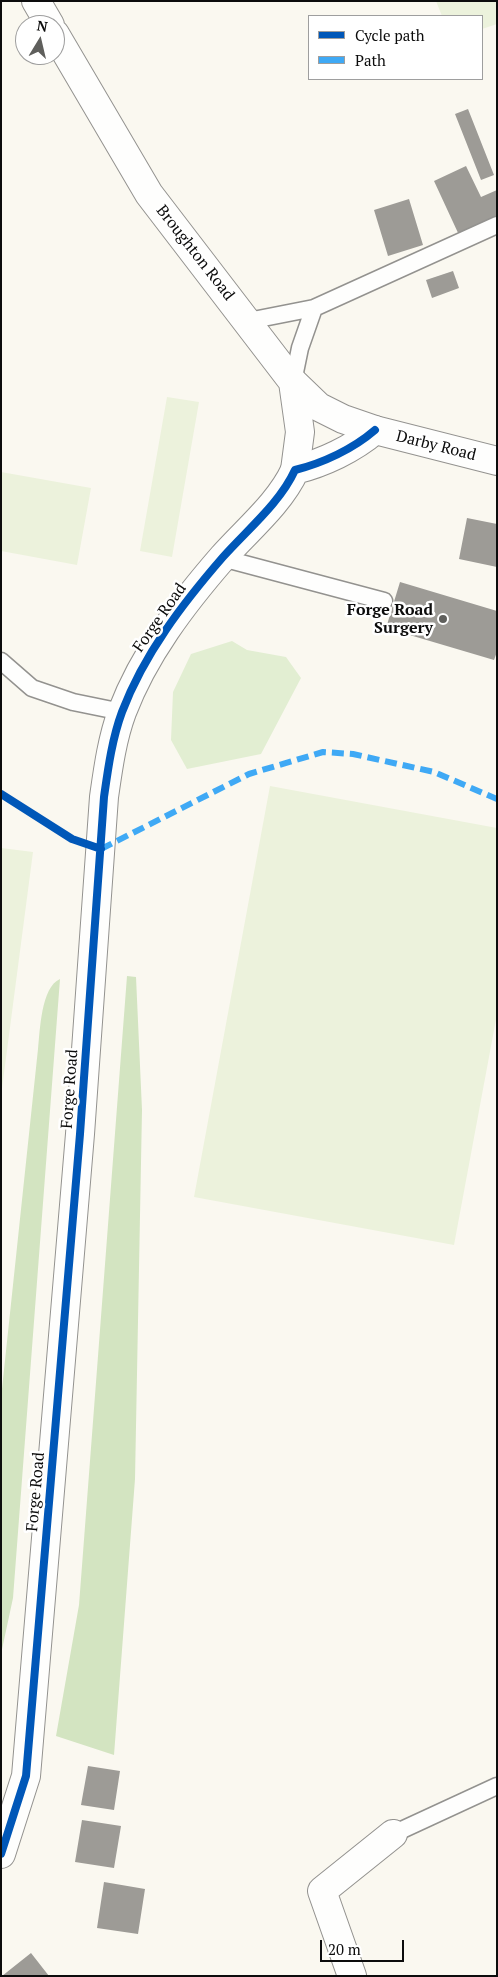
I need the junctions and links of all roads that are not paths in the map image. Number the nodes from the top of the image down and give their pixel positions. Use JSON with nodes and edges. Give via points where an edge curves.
{"nodes":[{"id":1,"x":36,"y":1,"type":"edge"},
{"id":2,"x":44,"y":15,"type":"edge"},
{"id":3,"x":65,"y":51,"type":"edge"},
{"id":4,"x":497,"y":225,"type":"edge"},
{"id":5,"x":314,"y":308,"type":"junction"},
{"id":6,"x":248,"y":321,"type":"junction"},
{"id":7,"x":293,"y":382,"type":"junction"},
{"id":8,"x":375,"y":430,"type":"junction"},
{"id":9,"x":497,"y":461,"type":"edge"},
{"id":10,"x":295,"y":470,"type":"junction"},
{"id":11,"x":222,"y":558,"type":"junction"},
{"id":12,"x":384,"y":601,"type":"dead end"},
{"id":13,"x":1,"y":661,"type":"edge"},
{"id":14,"x":122,"y":712,"type":"junction"},
{"id":15,"x":497,"y":1786,"type":"edge"},
{"id":16,"x":393,"y":1834,"type":"joint"},
{"id":17,"x":1,"y":1854,"type":"edge"},
{"id":18,"x":352,"y":1976,"type":"edge"}],
"edges":[{"from":1,"to":2,"type":"street"},
{"from":3,"to":6,"type":"street","name":"Broughton Road","via":[[149,194]]},
{"from":4,"to":5,"type":"lane"},
{"from":5,"to":6,"type":"lane"},
{"from":5,"to":7,"type":"lane","via":[[300,348]]},
{"from":6,"to":7,"type":"street","name":"Broughton Road"},
{"from":7,"to":8,"type":"street","name":"Broughton Road","via":[[319,407],[343,420]]},
{"from":7,"to":10,"type":"street","via":[[300,432]]},
{"from":8,"to":9,"type":"street","name":"Darby Road"},
{"from":8,"to":10,"type":"street","via":[[362,441],[321,462]]},
{"from":10,"to":11,"type":"street","name":"Forge Road","via":[[288,487]]},
{"from":11,"to":12,"type":"lane"},
{"from":11,"to":14,"type":"street","name":"Forge Road","via":[[151,652]]},
{"from":13,"to":14,"type":"lane","via":[[32,688],[73,702]]},
{"from":14,"to":17,"type":"street","name":"Forge Road","via":[[110,755],[104,797],[79,1144],[26,1776]]},
{"from":15,"to":16,"type":"lane"},
{"from":16,"to":18,"type":"street","via":[[322,1890]]}]}
